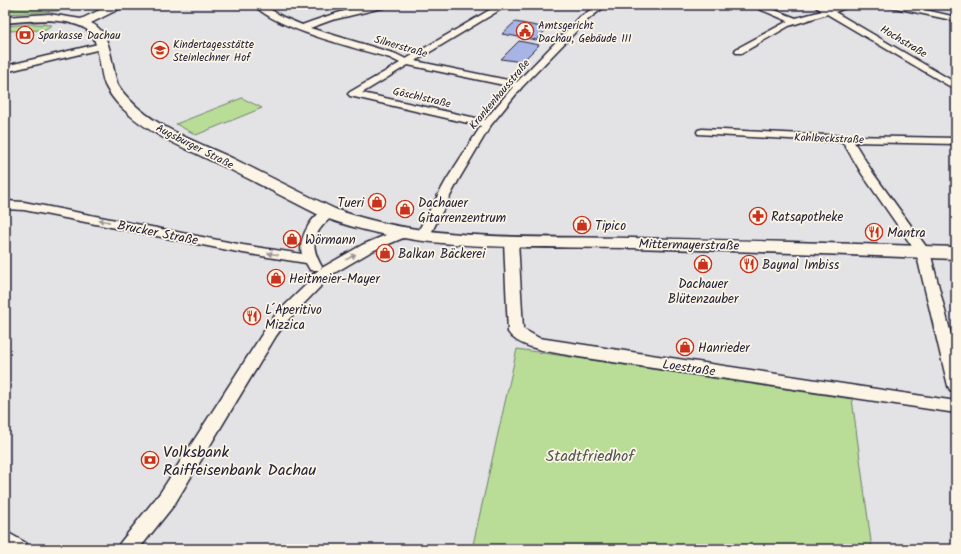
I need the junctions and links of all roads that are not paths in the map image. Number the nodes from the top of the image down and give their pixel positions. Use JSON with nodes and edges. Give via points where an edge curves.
{"nodes":[{"id":1,"x":119,"y":5,"type":"edge"},
{"id":2,"x":123,"y":5,"type":"edge"},
{"id":3,"x":258,"y":5,"type":"edge"},
{"id":4,"x":383,"y":5,"type":"edge"},
{"id":5,"x":504,"y":5,"type":"edge"},
{"id":6,"x":603,"y":5,"type":"edge"},
{"id":7,"x":754,"y":5,"type":"edge"},
{"id":8,"x":817,"y":5,"type":"edge"},
{"id":9,"x":849,"y":5,"type":"edge"},
{"id":10,"x":894,"y":5,"type":"edge"},
{"id":11,"x":828,"y":11,"type":"junction"},
{"id":12,"x":956,"y":19,"type":"edge"},
{"id":13,"x":5,"y":20,"type":"edge"},
{"id":14,"x":796,"y":21,"type":"junction"},
{"id":15,"x":81,"y":23,"type":"junction"},
{"id":16,"x":302,"y":28,"type":"junction"},
{"id":17,"x":102,"y":46,"type":"junction"},
{"id":18,"x":739,"y":51,"type":"dead end"},
{"id":19,"x":406,"y":62,"type":"junction"},
{"id":20,"x":5,"y":69,"type":"edge"},
{"id":21,"x":519,"y":85,"type":"junction"},
{"id":22,"x":956,"y":88,"type":"edge"},
{"id":23,"x":487,"y":124,"type":"junction"},
{"id":24,"x":702,"y":132,"type":"dead end"},
{"id":25,"x":847,"y":139,"type":"junction"},
{"id":26,"x":956,"y":141,"type":"edge"},
{"id":27,"x":5,"y":204,"type":"edge"},
{"id":28,"x":329,"y":213,"type":"junction"},
{"id":29,"x":402,"y":233,"type":"junction"},
{"id":30,"x":423,"y":235,"type":"junction"},
{"id":31,"x":510,"y":241,"type":"junction"},
{"id":32,"x":923,"y":252,"type":"junction"},
{"id":33,"x":956,"y":253,"type":"edge"},
{"id":34,"x":312,"y":260,"type":"junction"},
{"id":35,"x":318,"y":277,"type":"junction"},
{"id":36,"x":956,"y":386,"type":"edge"},
{"id":37,"x":956,"y":407,"type":"edge"},
{"id":38,"x":5,"y":540,"type":"edge"},
{"id":39,"x":19,"y":549,"type":"edge"},
{"id":40,"x":127,"y":549,"type":"edge"}],
"edges":[{"from":1,"to":2,"type":"street"},
{"from":1,"to":15,"type":"main road"},
{"from":3,"to":16,"type":"street","name":"Silnerstraße","via":[[280,19]]},
{"from":4,"to":16,"type":"street","via":[[329,18]]},
{"from":5,"to":19,"type":"street"},
{"from":6,"to":21,"type":"street","name":"Krankenhausstraße","via":[[583,19]]},
{"from":7,"to":14,"type":"street"},
{"from":8,"to":11,"type":"street","name":"Hochstraße"},
{"from":9,"to":11,"type":"street"},
{"from":10,"to":12,"type":"street"},
{"from":11,"to":14,"type":"street"},
{"from":11,"to":22,"type":"street","name":"Hochstraße"},
{"from":13,"to":15,"type":"main road","via":[[44,18]]},
{"from":14,"to":18,"type":"street"},
{"from":15,"to":17,"type":"main road","name":"Augsburger Straße","via":[[94,29]]},
{"from":16,"to":19,"type":"street","name":"Silnerstraße"},
{"from":17,"to":20,"type":"street"},
{"from":17,"to":28,"type":"main road","name":"Augsburger Straße","via":[[112,84],[129,108],[146,121],[172,137]]},
{"from":19,"to":21,"type":"street","name":"Silnerstraße"},
{"from":19,"to":23,"type":"street","name":"Göschlstraße","via":[[353,94]]},
{"from":21,"to":23,"type":"street","name":"Krankenhausstraße"},
{"from":23,"to":30,"type":"street","name":"Krankenhausstraße"},
{"from":24,"to":25,"type":"street","name":"Kohlbeckstraße"},
{"from":25,"to":26,"type":"street","name":"Kohlbeckstraße"},
{"from":25,"to":32,"type":"street","via":[[868,174]]},
{"from":34,"to":27,"type":"street","name":"Brucker Straße","one_way":true},
{"from":28,"to":29,"type":"main road","name":"Augsburger Straße"},
{"from":28,"to":34,"type":"street","via":[[318,222],[308,242],[307,248]]},
{"from":29,"to":30,"type":"main road","name":"Augsburger Straße"},
{"from":35,"to":29,"type":"street","one_way":true,"via":[[354,255]]},
{"from":30,"to":31,"type":"main road","name":"Mittermayerstraße"},
{"from":31,"to":32,"type":"main road","name":"Mittermayerstraße","via":[[746,245]]},
{"from":31,"to":37,"type":"street","name":"Loestraße","via":[[516,332],[535,343]]},
{"from":32,"to":33,"type":"main road","name":"Mittermayerstraße"},
{"from":32,"to":36,"type":"street"},
{"from":34,"to":35,"type":"street"},
{"from":35,"to":40,"type":"street","via":[[315,284],[282,317],[271,332],[166,499]]},
{"from":38,"to":39,"type":"street"}]}
